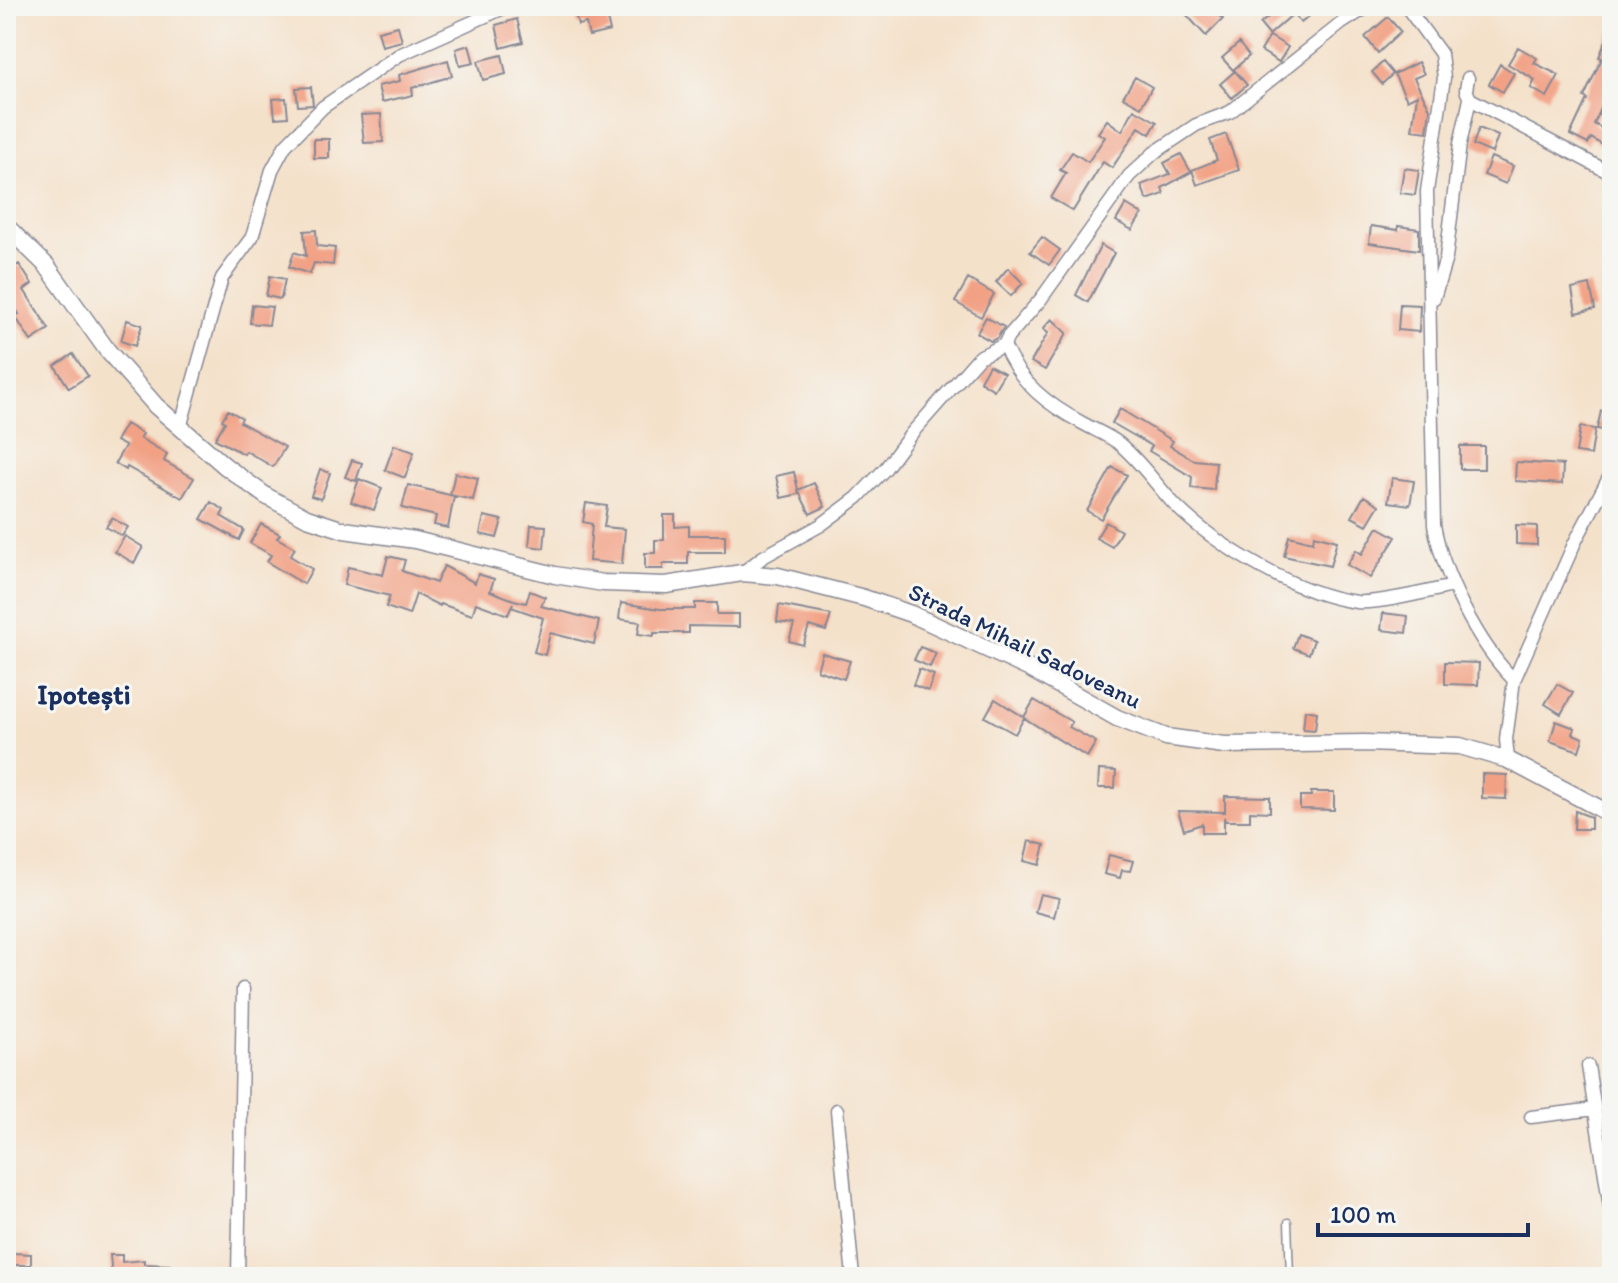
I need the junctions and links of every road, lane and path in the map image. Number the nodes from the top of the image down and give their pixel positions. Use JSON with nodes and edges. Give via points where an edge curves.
{"nodes":[{"id":1,"x":508,"y":6,"type":"edge"},
{"id":2,"x":1369,"y":6,"type":"edge"},
{"id":3,"x":1406,"y":6,"type":"edge"},
{"id":4,"x":1468,"y":78,"type":"dead end"},
{"id":5,"x":1470,"y":99,"type":"junction"},
{"id":6,"x":1612,"y":174,"type":"edge"},
{"id":7,"x":6,"y":226,"type":"edge"},
{"id":8,"x":1431,"y":304,"type":"junction"},
{"id":9,"x":1004,"y":345,"type":"junction"},
{"id":10,"x":180,"y":428,"type":"junction"},
{"id":11,"x":1612,"y":472,"type":"edge"},
{"id":12,"x":742,"y":573,"type":"junction"},
{"id":13,"x":1453,"y":586,"type":"junction"},
{"id":14,"x":1514,"y":680,"type":"junction"},
{"id":15,"x":1508,"y":760,"type":"junction"},
{"id":16,"x":1612,"y":815,"type":"edge"},
{"id":17,"x":243,"y":989,"type":"dead end"},
{"id":18,"x":1588,"y":1066,"type":"dead end"},
{"id":19,"x":1595,"y":1109,"type":"junction"},
{"id":20,"x":837,"y":1110,"type":"dead end"},
{"id":21,"x":1531,"y":1117,"type":"dead end"},
{"id":22,"x":1612,"y":1220,"type":"edge"},
{"id":23,"x":1288,"y":1222,"type":"dead end"},
{"id":24,"x":238,"y":1277,"type":"edge"},
{"id":25,"x":853,"y":1277,"type":"edge"},
{"id":26,"x":1290,"y":1277,"type":"edge"}],
"edges":[{"from":1,"to":10,"type":"street","via":[[399,55],[323,107],[285,146],[272,170],[252,237],[222,278]]},
{"from":2,"to":9,"type":"street","via":[[1230,112],[1196,125],[1129,176]]},
{"from":3,"to":8,"type":"street","via":[[1441,54],[1444,78],[1427,191]]},
{"from":4,"to":5,"type":"street"},
{"from":5,"to":6,"type":"street"},
{"from":5,"to":8,"type":"street","via":[[1446,258]]},
{"from":7,"to":10,"type":"street","name":"Strada Mihail Sadoveanu","via":[[47,266],[107,350]]},
{"from":8,"to":13,"type":"street","via":[[1434,525]]},
{"from":9,"to":12,"type":"street","via":[[979,357],[857,498]]},
{"from":9,"to":13,"type":"street","via":[[1011,363],[1037,395],[1117,442],[1201,528],[1265,570],[1358,602]]},
{"from":10,"to":12,"type":"street","name":"Strada Mihail Sadoveanu","via":[[266,496],[344,530],[415,540],[603,583],[666,585]]},
{"from":11,"to":14,"type":"street"},
{"from":12,"to":15,"type":"street","name":"Strada Mihail Sadoveanu","via":[[778,576],[911,614],[1030,669],[1117,718],[1166,737],[1224,745],[1460,746]]},
{"from":13,"to":14,"type":"street","via":[[1494,661]]},
{"from":14,"to":15,"type":"street"},
{"from":15,"to":16,"type":"street","name":"Strada Mihail Sadoveanu"},
{"from":17,"to":24,"type":"street"},
{"from":18,"to":19,"type":"street"},
{"from":19,"to":21,"type":"street"},
{"from":19,"to":22,"type":"street"},
{"from":20,"to":25,"type":"street"},
{"from":23,"to":26,"type":"lane"}]}
